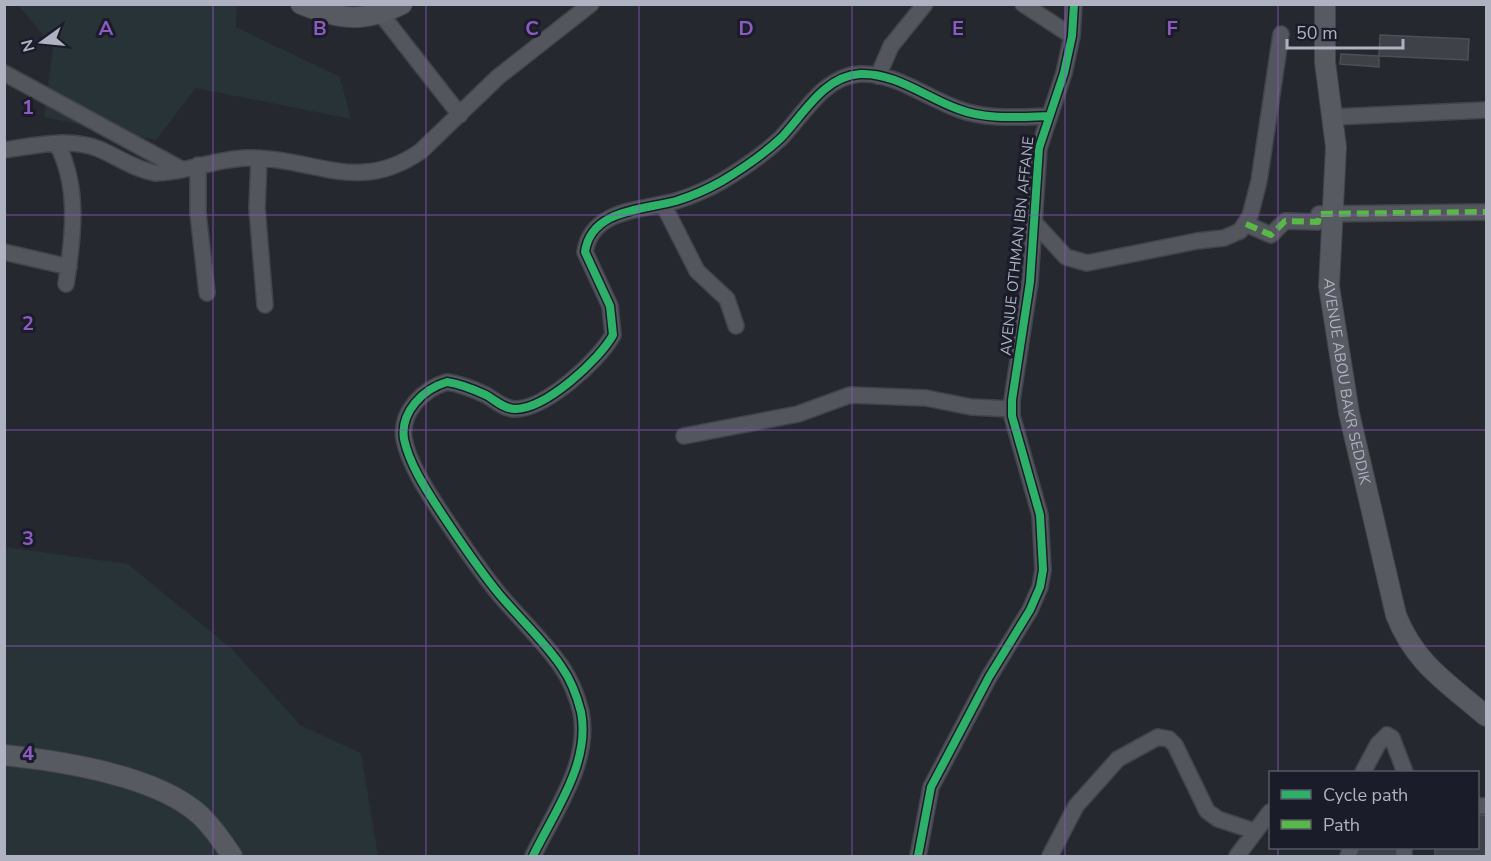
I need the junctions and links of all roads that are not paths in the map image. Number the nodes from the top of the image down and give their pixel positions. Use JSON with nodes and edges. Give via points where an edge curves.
{"nodes":[{"id":1,"x":301,"y":4,"type":"edge"},
{"id":2,"x":402,"y":4,"type":"edge"},
{"id":3,"x":591,"y":4,"type":"edge"},
{"id":4,"x":925,"y":4,"type":"edge"},
{"id":5,"x":1023,"y":4,"type":"edge"},
{"id":6,"x":1074,"y":4,"type":"edge"},
{"id":7,"x":1325,"y":4,"type":"edge"},
{"id":8,"x":381,"y":14,"type":"junction"},
{"id":9,"x":1281,"y":34,"type":"dead end"},
{"id":10,"x":1072,"y":36,"type":"junction"},
{"id":11,"x":4,"y":73,"type":"edge"},
{"id":12,"x":878,"y":76,"type":"junction"},
{"id":13,"x":1486,"y":110,"type":"edge"},
{"id":14,"x":460,"y":115,"type":"junction"},
{"id":15,"x":1048,"y":116,"type":"junction"},
{"id":16,"x":1333,"y":117,"type":"junction"},
{"id":17,"x":57,"y":144,"type":"junction"},
{"id":18,"x":4,"y":150,"type":"edge"},
{"id":19,"x":259,"y":158,"type":"junction"},
{"id":20,"x":198,"y":165,"type":"junction"},
{"id":21,"x":181,"y":169,"type":"junction"},
{"id":22,"x":663,"y":204,"type":"junction"},
{"id":23,"x":1486,"y":212,"type":"edge"},
{"id":24,"x":1332,"y":215,"type":"junction"},
{"id":25,"x":1034,"y":222,"type":"junction"},
{"id":26,"x":1246,"y":224,"type":"junction"},
{"id":27,"x":4,"y":252,"type":"edge"},
{"id":28,"x":69,"y":267,"type":"junction"},
{"id":29,"x":66,"y":284,"type":"dead end"},
{"id":30,"x":207,"y":293,"type":"dead end"},
{"id":31,"x":265,"y":305,"type":"dead end"},
{"id":32,"x":736,"y":326,"type":"dead end"},
{"id":33,"x":1012,"y":409,"type":"junction"},
{"id":34,"x":684,"y":436,"type":"dead end"},
{"id":35,"x":1486,"y":716,"type":"edge"},
{"id":36,"x":4,"y":755,"type":"edge"},
{"id":37,"x":1364,"y":771,"type":"edge"},
{"id":38,"x":1405,"y":771,"type":"edge"},
{"id":39,"x":1269,"y":813,"type":"edge"},
{"id":40,"x":1254,"y":831,"type":"junction"},
{"id":41,"x":232,"y":856,"type":"edge"},
{"id":42,"x":533,"y":856,"type":"edge"},
{"id":43,"x":918,"y":856,"type":"edge"},
{"id":44,"x":1050,"y":856,"type":"edge"},
{"id":45,"x":1238,"y":856,"type":"edge"}],
"edges":[{"from":1,"to":8,"type":"street","via":[[348,18]]},
{"from":2,"to":8,"type":"street"},
{"from":3,"to":14,"type":"street","via":[[498,77]]},
{"from":4,"to":12,"type":"street","via":[[891,46]]},
{"from":5,"to":10,"type":"street"},
{"from":6,"to":10,"type":"street","name":"AVENUE OTHMAN IBN AFFANE"},
{"from":7,"to":16,"type":"street","name":"AVENUE ABOU BAKR SEDDIK","via":[[1325,62]]},
{"from":8,"to":14,"type":"street"},
{"from":9,"to":26,"type":"street","via":[[1258,181]]},
{"from":10,"to":15,"type":"street","name":"AVENUE OTHMAN IBN AFFANE"},
{"from":11,"to":21,"type":"street"},
{"from":12,"to":15,"type":"street","via":[[975,115]]},
{"from":12,"to":22,"type":"street","via":[[861,74],[835,83],[751,162],[705,190]]},
{"from":13,"to":16,"type":"street"},
{"from":14,"to":19,"type":"street","via":[[421,151],[389,168],[344,174]]},
{"from":15,"to":25,"type":"street","name":"AVENUE OTHMAN IBN AFFANE","via":[[1039,148]]},
{"from":16,"to":24,"type":"street","name":"AVENUE ABOU BAKR SEDDIK","via":[[1336,172]]},
{"from":17,"to":18,"type":"street"},
{"from":17,"to":21,"type":"street","via":[[96,148],[141,171],[167,173]]},
{"from":17,"to":28,"type":"street","via":[[71,190],[73,231]]},
{"from":19,"to":20,"type":"street"},
{"from":19,"to":31,"type":"street","via":[[257,208]]},
{"from":20,"to":21,"type":"street"},
{"from":20,"to":30,"type":"street","via":[[198,213]]},
{"from":22,"to":32,"type":"street","via":[[697,271],[727,299]]},
{"from":22,"to":42,"type":"street","via":[[622,213],[593,230],[585,252],[610,306],[613,335],[569,382],[545,399],[515,409],[473,389],[447,382],[423,394],[405,422],[407,449],[427,490],[477,566],[562,668],[574,689],[583,727],[580,754]]},
{"from":23,"to":24,"type":"street"},
{"from":24,"to":26,"type":"street","via":[[1319,214],[1318,222],[1285,220],[1271,235]]},
{"from":24,"to":35,"type":"street","name":"AVENUE ABOU BAKR SEDDIK","via":[[1329,286],[1339,356],[1396,615],[1408,644],[1433,672]]},
{"from":25,"to":26,"type":"street","via":[[1066,257],[1087,263],[1232,237]]},
{"from":25,"to":33,"type":"street","name":"AVENUE OTHMAN IBN AFFANE"},
{"from":27,"to":28,"type":"street"},
{"from":28,"to":29,"type":"street"},
{"from":33,"to":34,"type":"street","via":[[850,394],[798,414]]},
{"from":33,"to":43,"type":"street","name":"AVENUE OTHMAN IBN AFFANE","via":[[1040,515],[1042,579],[1030,610],[989,677],[931,787]]},
{"from":36,"to":41,"type":"street","via":[[77,766],[164,792],[200,815]]},
{"from":37,"to":38,"type":"street","via":[[1387,735],[1392,738]]},
{"from":39,"to":40,"type":"street"},
{"from":40,"to":44,"type":"street","via":[[1218,819],[1208,811],[1175,745],[1158,737],[1111,766],[1076,806]]},
{"from":40,"to":45,"type":"street"}]}
